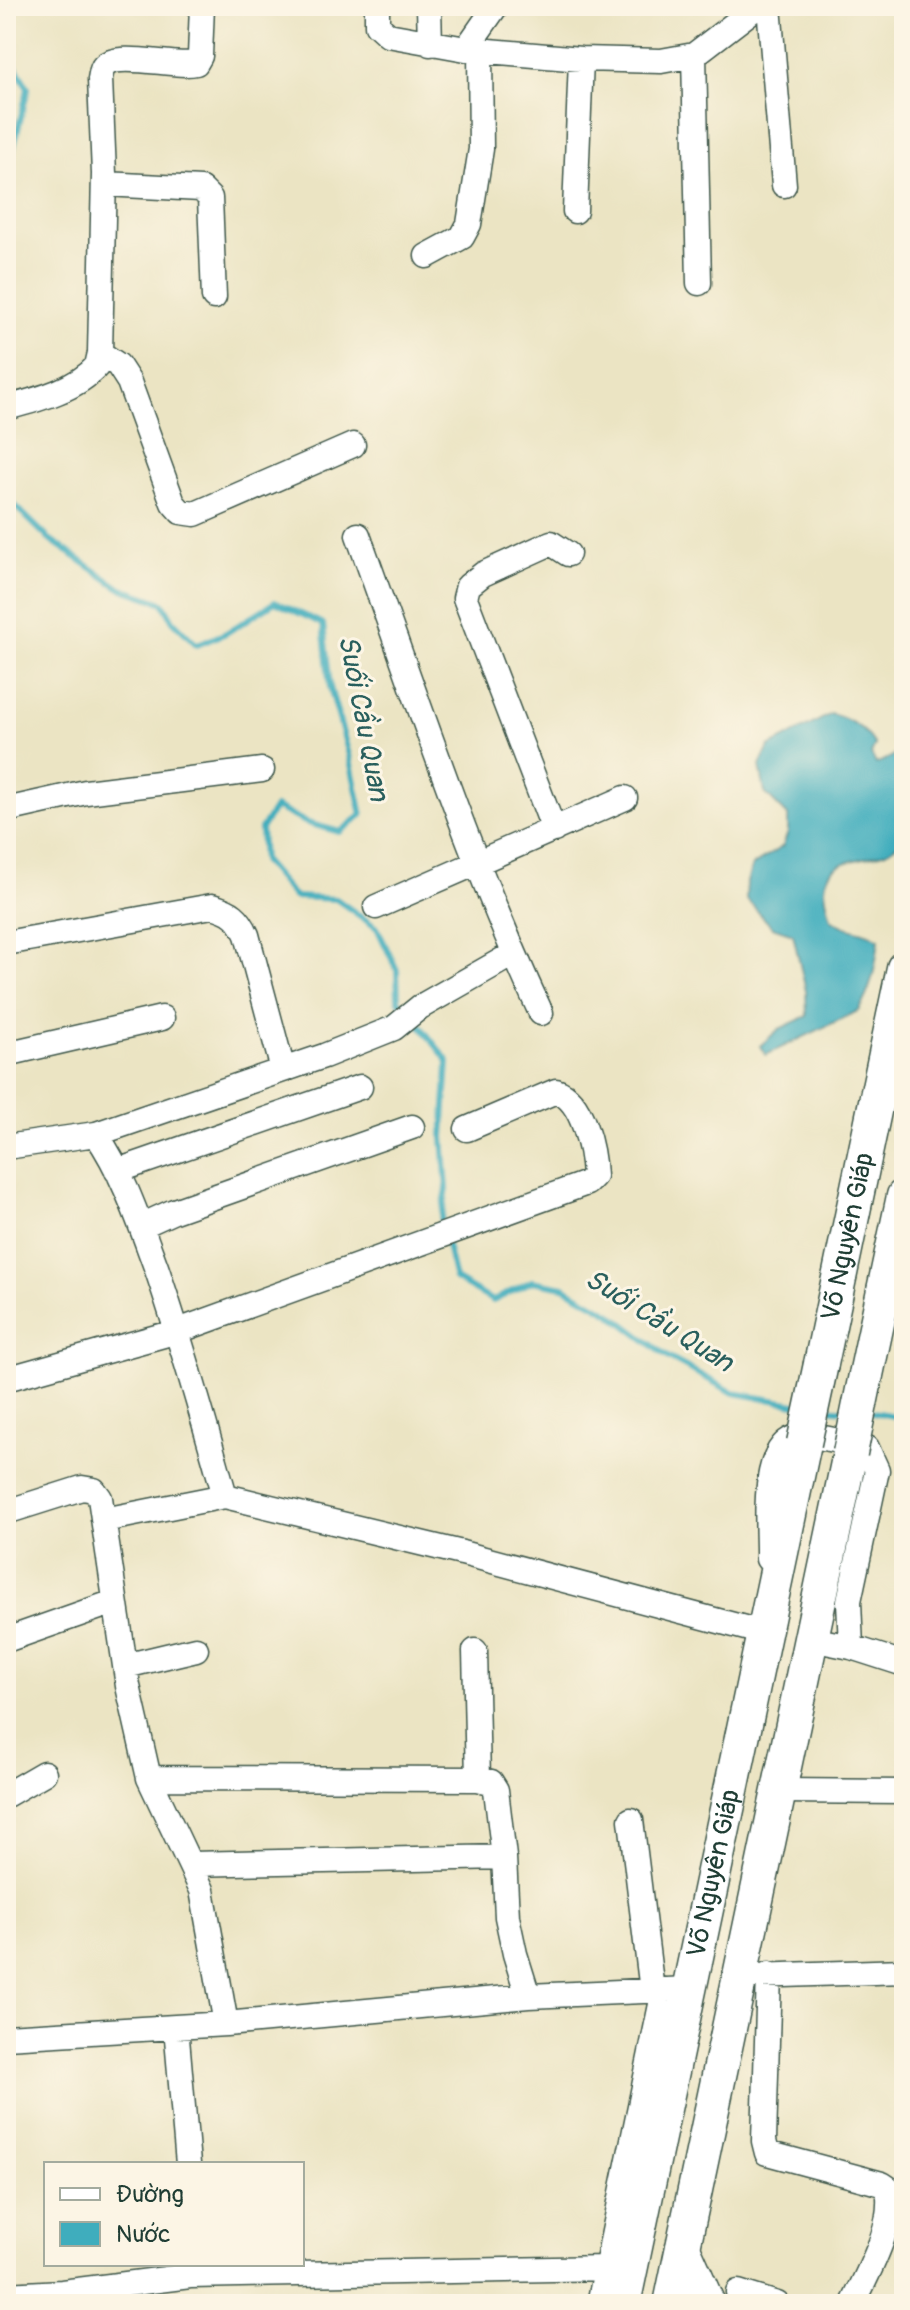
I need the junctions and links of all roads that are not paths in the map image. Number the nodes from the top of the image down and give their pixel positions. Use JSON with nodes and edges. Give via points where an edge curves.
{"nodes":[{"id":1,"x":202,"y":6,"type":"edge"},
{"id":2,"x":377,"y":6,"type":"edge"},
{"id":3,"x":429,"y":6,"type":"edge"},
{"id":4,"x":496,"y":6,"type":"edge"},
{"id":5,"x":758,"y":6,"type":"edge"},
{"id":6,"x":769,"y":6,"type":"edge"},
{"id":7,"x":430,"y":44,"type":"junction"},
{"id":8,"x":473,"y":50,"type":"junction"},
{"id":9,"x":694,"y":55,"type":"junction"},
{"id":10,"x":581,"y":59,"type":"junction"},
{"id":11,"x":104,"y":184,"type":"junction"},
{"id":12,"x":784,"y":185,"type":"dead end"},
{"id":13,"x":575,"y":211,"type":"dead end"},
{"id":14,"x":427,"y":256,"type":"dead end"},
{"id":15,"x":699,"y":283,"type":"dead end"},
{"id":16,"x":214,"y":297,"type":"dead end"},
{"id":17,"x":100,"y":353,"type":"junction"},
{"id":18,"x":6,"y":408,"type":"edge"},
{"id":19,"x":353,"y":445,"type":"dead end"},
{"id":20,"x":358,"y":535,"type":"dead end"},
{"id":21,"x":568,"y":554,"type":"dead end"},
{"id":22,"x":262,"y":770,"type":"dead end"},
{"id":23,"x":625,"y":798,"type":"dead end"},
{"id":24,"x":6,"y":810,"type":"edge"},
{"id":25,"x":554,"y":830,"type":"junction"},
{"id":26,"x":479,"y":864,"type":"junction"},
{"id":27,"x":376,"y":907,"type":"dead end"},
{"id":28,"x":6,"y":943,"type":"edge"},
{"id":29,"x":513,"y":954,"type":"junction"},
{"id":30,"x":904,"y":968,"type":"edge"},
{"id":31,"x":541,"y":1013,"type":"dead end"},
{"id":32,"x":162,"y":1018,"type":"dead end"},
{"id":33,"x":6,"y":1054,"type":"edge"},
{"id":34,"x":283,"y":1070,"type":"junction"},
{"id":35,"x":360,"y":1087,"type":"dead end"},
{"id":36,"x":412,"y":1127,"type":"dead end"},
{"id":37,"x":467,"y":1129,"type":"dead end"},
{"id":38,"x":96,"y":1134,"type":"junction"},
{"id":39,"x":6,"y":1147,"type":"edge"},
{"id":40,"x":117,"y":1171,"type":"junction"},
{"id":41,"x":904,"y":1196,"type":"edge"},
{"id":42,"x":141,"y":1226,"type":"junction"},
{"id":43,"x":178,"y":1331,"type":"junction"},
{"id":44,"x":6,"y":1379,"type":"edge"},
{"id":45,"x":225,"y":1496,"type":"junction"},
{"id":46,"x":6,"y":1512,"type":"edge"},
{"id":47,"x":104,"y":1520,"type":"junction"},
{"id":48,"x":114,"y":1602,"type":"junction"},
{"id":49,"x":760,"y":1632,"type":"junction"},
{"id":50,"x":811,"y":1639,"type":"junction"},
{"id":51,"x":6,"y":1640,"type":"edge"},
{"id":52,"x":851,"y":1647,"type":"junction"},
{"id":53,"x":196,"y":1649,"type":"dead end"},
{"id":54,"x":475,"y":1651,"type":"dead end"},
{"id":55,"x":904,"y":1664,"type":"edge"},
{"id":56,"x":125,"y":1666,"type":"junction"},
{"id":57,"x":44,"y":1773,"type":"dead end"},
{"id":58,"x":149,"y":1778,"type":"junction"},
{"id":59,"x":478,"y":1779,"type":"junction"},
{"id":60,"x":779,"y":1791,"type":"junction"},
{"id":61,"x":904,"y":1792,"type":"edge"},
{"id":62,"x":6,"y":1795,"type":"edge"},
{"id":63,"x":631,"y":1820,"type":"dead end"},
{"id":64,"x":504,"y":1857,"type":"junction"},
{"id":65,"x":192,"y":1864,"type":"junction"},
{"id":66,"x":904,"y":1971,"type":"edge"},
{"id":67,"x":754,"y":1976,"type":"junction"},
{"id":68,"x":668,"y":1990,"type":"junction"},
{"id":69,"x":528,"y":1996,"type":"junction"},
{"id":70,"x":226,"y":2024,"type":"junction"},
{"id":71,"x":176,"y":2027,"type":"junction"},
{"id":72,"x":6,"y":2037,"type":"edge"},
{"id":73,"x":188,"y":2162,"type":"edge"},
{"id":74,"x":683,"y":2248,"type":"junction"},
{"id":75,"x":607,"y":2268,"type":"junction"},
{"id":76,"x":6,"y":2295,"type":"edge"},
{"id":77,"x":723,"y":2298,"type":"edge"},
{"id":78,"x":599,"y":2304,"type":"edge"},
{"id":79,"x":623,"y":2304,"type":"edge"},
{"id":80,"x":671,"y":2304,"type":"edge"},
{"id":81,"x":777,"y":2304,"type":"edge"},
{"id":82,"x":853,"y":2304,"type":"edge"}],
"edges":[{"from":1,"to":11,"type":"street","via":[[196,63],[128,60],[102,69]]},
{"from":2,"to":7,"type":"street","via":[[377,25],[388,35]]},
{"from":3,"to":7,"type":"street"},
{"from":4,"to":8,"type":"street"},
{"from":5,"to":9,"type":"street"},
{"from":6,"to":12,"type":"street"},
{"from":7,"to":8,"type":"street"},
{"from":8,"to":10,"type":"street"},
{"from":8,"to":14,"type":"street","via":[[481,149],[469,224],[462,237]]},
{"from":9,"to":10,"type":"street","via":[[661,61]]},
{"from":9,"to":15,"type":"street"},
{"from":10,"to":13,"type":"street"},
{"from":11,"to":16,"type":"street","via":[[201,189],[210,198]]},
{"from":11,"to":17,"type":"street"},
{"from":17,"to":18,"type":"street","via":[[90,374]]},
{"from":17,"to":19,"type":"street","via":[[118,365],[129,382],[173,503],[181,512],[195,514]]},
{"from":20,"to":26,"type":"street"},
{"from":21,"to":25,"type":"street","via":[[551,543],[483,574],[468,586],[465,598]]},
{"from":22,"to":24,"type":"street","via":[[86,792]]},
{"from":23,"to":25,"type":"street"},
{"from":25,"to":26,"type":"street"},
{"from":26,"to":27,"type":"street"},
{"from":26,"to":29,"type":"street"},
{"from":28,"to":34,"type":"street","via":[[212,906],[225,910],[239,918],[247,935]]},
{"from":29,"to":31,"type":"street"},
{"from":29,"to":34,"type":"street","via":[[420,1007],[394,1028]]},
{"from":30,"to":49,"type":"highway","name":"Võ Nguyên Giáp","bridge":true},
{"from":32,"to":33,"type":"street"},
{"from":34,"to":38,"type":"street"},
{"from":35,"to":40,"type":"street"},
{"from":36,"to":42,"type":"street"},
{"from":37,"to":43,"type":"street","via":[[556,1091],[567,1094],[593,1153],[594,1176],[587,1183]]},
{"from":38,"to":39,"type":"street"},
{"from":38,"to":40,"type":"street"},
{"from":40,"to":42,"type":"street"},
{"from":41,"to":50,"type":"highway","name":"Võ Nguyên Giáp","bridge":true},
{"from":42,"to":43,"type":"street"},
{"from":43,"to":44,"type":"street"},
{"from":43,"to":45,"type":"street"},
{"from":45,"to":47,"type":"street"},
{"from":45,"to":49,"type":"street"},
{"from":46,"to":47,"type":"street","via":[[82,1488],[94,1490],[100,1498]]},
{"from":47,"to":48,"type":"street"},
{"from":48,"to":51,"type":"street"},
{"from":48,"to":56,"type":"street"},
{"from":49,"to":52,"type":"street","via":[[771,1467],[788,1439],[806,1436],[867,1448],[877,1470],[849,1601]]},
{"from":49,"to":68,"type":"highway","name":"Võ Nguyên Giáp"},
{"from":50,"to":52,"type":"street"},
{"from":50,"to":60,"type":"highway","name":"Võ Nguyên Giáp"},
{"from":52,"to":55,"type":"street"},
{"from":53,"to":56,"type":"street"},
{"from":54,"to":59,"type":"street"},
{"from":56,"to":58,"type":"street"},
{"from":57,"to":62,"type":"street"},
{"from":58,"to":59,"type":"street"},
{"from":58,"to":65,"type":"street"},
{"from":59,"to":64,"type":"street","via":[[491,1782],[496,1790]]},
{"from":60,"to":61,"type":"street"},
{"from":60,"to":67,"type":"highway","name":"Võ Nguyên Giáp"},
{"from":63,"to":68,"type":"street"},
{"from":64,"to":65,"type":"street"},
{"from":64,"to":69,"type":"street","via":[[507,1917]]},
{"from":65,"to":70,"type":"street","via":[[202,1890]]},
{"from":66,"to":67,"type":"street"},
{"from":67,"to":74,"type":"highway","name":"Võ Nguyên Giáp"},
{"from":67,"to":82,"type":"street","via":[[767,2153],[888,2188],[883,2231]]},
{"from":68,"to":69,"type":"street"},
{"from":68,"to":75,"type":"street"},
{"from":68,"to":79,"type":"highway","name":"Võ Nguyên Giáp"},
{"from":69,"to":70,"type":"street"},
{"from":70,"to":71,"type":"street"},
{"from":71,"to":72,"type":"street"},
{"from":71,"to":73,"type":"street"},
{"from":74,"to":77,"type":"highway"},
{"from":74,"to":80,"type":"highway","name":"Võ Nguyên Giáp"},
{"from":75,"to":76,"type":"street","via":[[190,2276]]},
{"from":75,"to":78,"type":"street"},
{"from":77,"to":81,"type":"street"}]}
